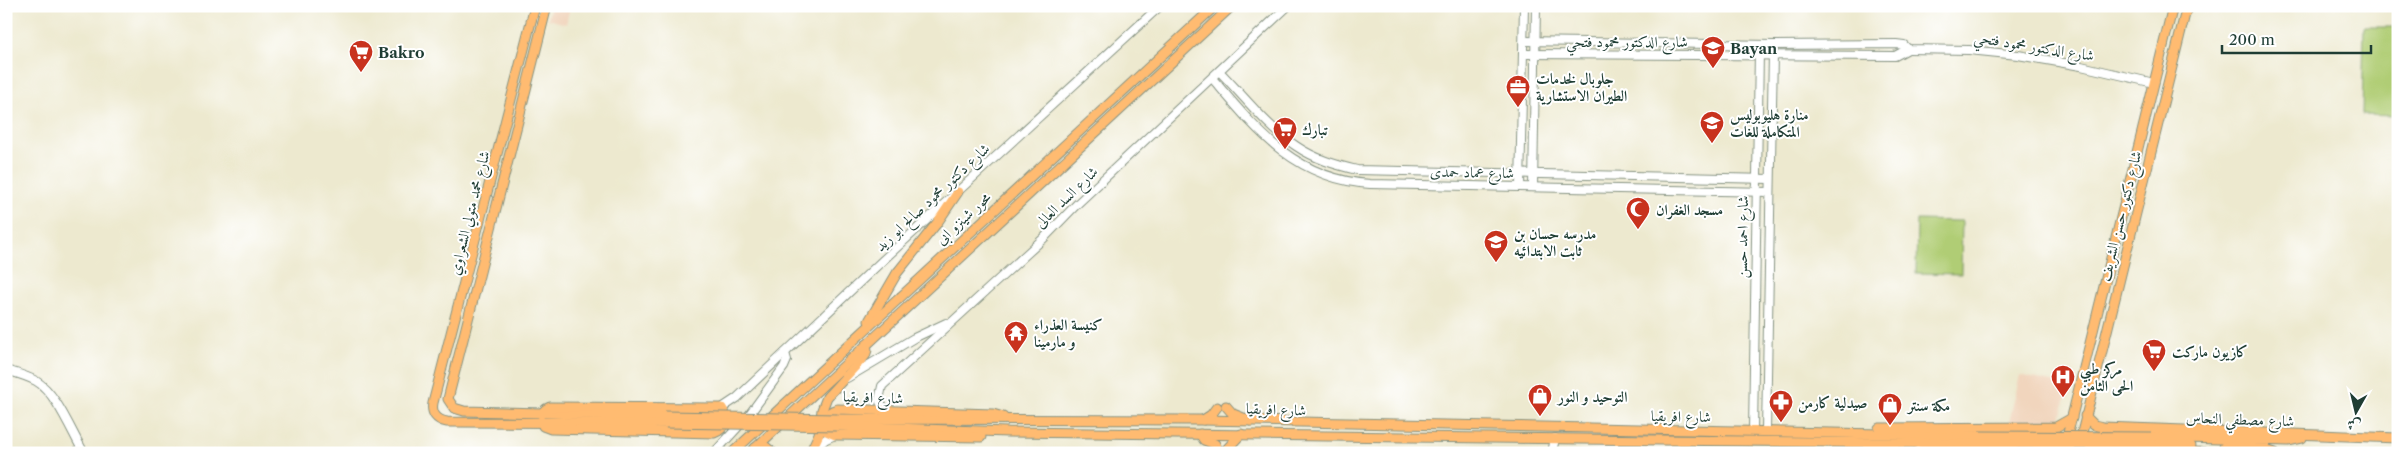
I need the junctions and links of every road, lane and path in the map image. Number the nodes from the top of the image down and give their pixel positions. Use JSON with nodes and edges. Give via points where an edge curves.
{"nodes":[{"id":1,"x":535,"y":6,"type":"edge"},
{"id":2,"x":547,"y":6,"type":"edge"},
{"id":3,"x":1160,"y":6,"type":"edge"},
{"id":4,"x":1215,"y":6,"type":"edge"},
{"id":5,"x":1232,"y":6,"type":"edge"},
{"id":6,"x":1288,"y":6,"type":"edge"},
{"id":7,"x":1524,"y":6,"type":"edge"},
{"id":8,"x":1536,"y":6,"type":"edge"},
{"id":9,"x":2173,"y":6,"type":"edge"},
{"id":10,"x":2187,"y":6,"type":"edge"},
{"id":11,"x":528,"y":35,"type":"junction"},
{"id":12,"x":2166,"y":37,"type":"junction"},
{"id":13,"x":540,"y":38,"type":"junction"},
{"id":14,"x":2178,"y":40,"type":"junction"},
{"id":15,"x":1524,"y":41,"type":"junction"},
{"id":16,"x":1536,"y":41,"type":"junction"},
{"id":17,"x":1759,"y":44,"type":"junction"},
{"id":18,"x":1773,"y":45,"type":"junction"},
{"id":19,"x":524,"y":49,"type":"junction"},
{"id":20,"x":1908,"y":49,"type":"junction"},
{"id":21,"x":536,"y":51,"type":"junction"},
{"id":22,"x":1523,"y":54,"type":"junction"},
{"id":23,"x":1536,"y":54,"type":"junction"},
{"id":24,"x":1759,"y":56,"type":"junction"},
{"id":25,"x":1773,"y":56,"type":"junction"},
{"id":26,"x":1219,"y":71,"type":"junction"},
{"id":27,"x":1212,"y":78,"type":"junction"},
{"id":28,"x":2154,"y":83,"type":"junction"},
{"id":29,"x":1521,"y":174,"type":"junction"},
{"id":30,"x":1534,"y":174,"type":"junction"},
{"id":31,"x":1757,"y":178,"type":"junction"},
{"id":32,"x":1770,"y":179,"type":"junction"},
{"id":33,"x":1520,"y":187,"type":"junction"},
{"id":34,"x":1533,"y":187,"type":"junction"},
{"id":35,"x":958,"y":192,"type":"junction"},
{"id":36,"x":1756,"y":192,"type":"junction"},
{"id":37,"x":1770,"y":192,"type":"junction"},
{"id":38,"x":951,"y":321,"type":"junction"},
{"id":39,"x":865,"y":328,"type":"junction"},
{"id":40,"x":866,"y":345,"type":"junction"},
{"id":41,"x":784,"y":353,"type":"junction"},
{"id":42,"x":6,"y":370,"type":"edge"},
{"id":43,"x":841,"y":382,"type":"junction"},
{"id":44,"x":722,"y":408,"type":"junction"},
{"id":45,"x":884,"y":411,"type":"junction"},
{"id":46,"x":2085,"y":416,"type":"junction"},
{"id":47,"x":541,"y":418,"type":"junction"},
{"id":48,"x":2072,"y":418,"type":"junction"},
{"id":49,"x":1008,"y":420,"type":"junction"},
{"id":50,"x":1203,"y":420,"type":"junction"},
{"id":51,"x":1253,"y":422,"type":"junction"},
{"id":52,"x":2035,"y":427,"type":"junction"},
{"id":53,"x":2117,"y":428,"type":"junction"},
{"id":54,"x":2069,"y":430,"type":"junction"},
{"id":55,"x":1753,"y":431,"type":"junction"},
{"id":56,"x":1766,"y":431,"type":"junction"},
{"id":57,"x":1008,"y":432,"type":"junction"},
{"id":58,"x":2081,"y":432,"type":"junction"},
{"id":59,"x":1200,"y":434,"type":"junction"},
{"id":60,"x":1241,"y":434,"type":"junction"},
{"id":61,"x":1858,"y":434,"type":"junction"},
{"id":62,"x":835,"y":435,"type":"junction"},
{"id":63,"x":2310,"y":435,"type":"junction"},
{"id":64,"x":1542,"y":438,"type":"junction"},
{"id":65,"x":1555,"y":438,"type":"junction"},
{"id":66,"x":2398,"y":438,"type":"edge"},
{"id":67,"x":1979,"y":440,"type":"junction"},
{"id":68,"x":2151,"y":441,"type":"junction"},
{"id":69,"x":1852,"y":442,"type":"junction"},
{"id":70,"x":1895,"y":450,"type":"edge"},
{"id":71,"x":2064,"y":450,"type":"edge"},
{"id":72,"x":2112,"y":450,"type":"junction"},
{"id":73,"x":753,"y":451,"type":"edge"},
{"id":74,"x":1919,"y":451,"type":"edge"},
{"id":75,"x":2033,"y":451,"type":"junction"},
{"id":76,"x":2077,"y":451,"type":"edge"},
{"id":77,"x":810,"y":452,"type":"edge"},
{"id":78,"x":1222,"y":452,"type":"edge"},
{"id":79,"x":84,"y":453,"type":"edge"},
{"id":80,"x":714,"y":453,"type":"edge"},
{"id":81,"x":732,"y":453,"type":"edge"},
{"id":82,"x":773,"y":453,"type":"edge"},
{"id":83,"x":1547,"y":453,"type":"edge"},
{"id":84,"x":1552,"y":453,"type":"edge"},
{"id":85,"x":2052,"y":453,"type":"edge"},
{"id":86,"x":2088,"y":453,"type":"edge"},
{"id":87,"x":2232,"y":453,"type":"edge"},
{"id":88,"x":2275,"y":453,"type":"edge"}],
"edges":[{"from":1,"to":11,"type":"main road","name":"شارع محمد متولي الشعراوي"},
{"from":2,"to":13,"type":"main road","name":"شارع محمد متولي الشعراوي"},
{"from":3,"to":35,"type":"street","name":"شارع دكتور محمود صالح ابو زيد"},
{"from":4,"to":39,"type":"main road","name":"محور شينزو ابى"},
{"from":5,"to":40,"type":"main road","name":"محور شينزو ابى"},
{"from":6,"to":26,"type":"street","name":"شارع السد العالى"},
{"from":7,"to":15,"type":"street"},
{"from":8,"to":16,"type":"street"},
{"from":9,"to":12,"type":"main road","name":"شارع دكتور حسن الشريف"},
{"from":10,"to":14,"type":"main road","name":"شارع دكتور حسن الشريف"},
{"from":11,"to":13,"type":"main road","via":[[534,40]]},
{"from":11,"to":19,"type":"main road","name":"شارع محمد متولي الشعراوي"},
{"from":12,"to":14,"type":"main road"},
{"from":12,"to":28,"type":"main road","name":"شارع دكتور حسن الشريف"},
{"from":13,"to":21,"type":"main road","name":"شارع محمد متولي الشعراوي"},
{"from":14,"to":46,"type":"main road","name":"شارع دكتور حسن الشريف"},
{"from":15,"to":16,"type":"street","name":"شارع الدكتور محمود فتحي"},
{"from":15,"to":22,"type":"street"},
{"from":16,"to":17,"type":"street","name":"شارع الدكتور محمود فتحي"},
{"from":16,"to":23,"type":"street"},
{"from":17,"to":18,"type":"street","name":"شارع الدكتور محمود فتحي"},
{"from":17,"to":24,"type":"street","name":"شارع احمد حسن"},
{"from":18,"to":20,"type":"street","name":"شارع الدكتور محمود فتحي","via":[[1896,44]]},
{"from":18,"to":25,"type":"street","name":"شارع احمد حسن"},
{"from":19,"to":21,"type":"main road"},
{"from":19,"to":47,"type":"main road","name":"شارع محمد متولي الشعراوي","via":[[433,403],[435,416],[443,422]]},
{"from":20,"to":25,"type":"street","name":"شارع الدكتور محمود فتحي","via":[[1896,56]]},
{"from":20,"to":28,"type":"street","name":"شارع الدكتور محمود فتحي","via":[[2018,55]]},
{"from":21,"to":47,"type":"main road","name":"شارع محمد متولي الشعراوي","via":[[449,387],[450,404],[459,410]]},
{"from":22,"to":23,"type":"street","name":"شارع الدكتور محمود فتحي"},
{"from":22,"to":29,"type":"street"},
{"from":23,"to":24,"type":"street","name":"شارع الدكتور محمود فتحي"},
{"from":23,"to":30,"type":"street"},
{"from":24,"to":25,"type":"street","name":"شارع الدكتور محمود فتحي"},
{"from":24,"to":31,"type":"street","name":"شارع احمد حسن"},
{"from":25,"to":32,"type":"street","name":"شارع احمد حسن"},
{"from":26,"to":27,"type":"street","name":"شارع السد العالى"},
{"from":26,"to":29,"type":"street","name":"شارع عماد حمدى","via":[[1279,132],[1296,146],[1327,162],[1370,172]]},
{"from":27,"to":33,"type":"street","name":"شارع عماد حمدى","via":[[1271,144],[1290,158],[1327,176],[1370,184]]},
{"from":27,"to":38,"type":"street","name":"شارع السد العالى","via":[[1044,238]]},
{"from":28,"to":48,"type":"main road","name":"شارع دكتور حسن الشريف"},
{"from":29,"to":30,"type":"street","name":"شارع عماد حمدى"},
{"from":29,"to":33,"type":"street"},
{"from":30,"to":31,"type":"street","name":"شارع عماد حمدى"},
{"from":30,"to":34,"type":"street"},
{"from":31,"to":32,"type":"street","name":"شارع عماد حمدى"},
{"from":31,"to":36,"type":"street","name":"شارع احمد حسن"},
{"from":32,"to":37,"type":"street","name":"شارع احمد حسن"},
{"from":33,"to":34,"type":"street","name":"شارع عماد حمدى"},
{"from":34,"to":36,"type":"street","name":"شارع عماد حمدى"},
{"from":35,"to":39,"type":"main road","via":[[898,273]]},
{"from":35,"to":41,"type":"street","name":"شارع دكتور محمود صالح ابو زيد"},
{"from":36,"to":37,"type":"street","name":"شارع عماد حمدى"},
{"from":36,"to":55,"type":"street","name":"شارع احمد حسن"},
{"from":37,"to":56,"type":"street","name":"شارع احمد حسن"},
{"from":38,"to":43,"type":"street","via":[[914,338]]},
{"from":38,"to":45,"type":"street","name":"شارع السد العالى","via":[[882,386],[878,397]]},
{"from":39,"to":81,"type":"main road","name":"محور شينزو ابى"},
{"from":40,"to":43,"type":"main road","via":[[865,356]]},
{"from":40,"to":73,"type":"main road","name":"محور شينزو ابى"},
{"from":41,"to":44,"type":"street","name":"شارع دكتور محمود صالح ابو زيد"},
{"from":41,"to":80,"type":"street","via":[[787,360],[782,371],[750,415]]},
{"from":42,"to":79,"type":"street","via":[[43,386]]},
{"from":43,"to":77,"type":"main road","via":[[824,402],[819,434]]},
{"from":44,"to":47,"type":"main road","via":[[550,407],[544,410]]},
{"from":44,"to":47,"type":"main road","via":[[726,414],[725,424],[714,433],[548,428]]},
{"from":45,"to":49,"type":"main road","name":"شارع افريقيا","via":[[993,414]]},
{"from":45,"to":62,"type":"main road","name":"شارع افريقيا","via":[[832,411],[826,416],[824,425],[826,431]]},
{"from":46,"to":53,"type":"main road","name":"شارع مصطفي النحاس","via":[[2097,426]]},
{"from":46,"to":58,"type":"main road","name":"شارع دكتور حسن الشريف"},
{"from":47,"to":49,"type":"main road","bridge":true},
{"from":47,"to":57,"type":"main road","bridge":true},
{"from":48,"to":52,"type":"main road","name":"شارع افريقيا","via":[[2056,427]]},
{"from":48,"to":54,"type":"main road","name":"شارع دكتور حسن الشريف"},
{"from":49,"to":50,"type":"main road","name":"شارع افريقيا"},
{"from":50,"to":51,"type":"main road","name":"شارع افريقيا"},
{"from":50,"to":51,"type":"main road","via":[[1221,407]]},
{"from":51,"to":55,"type":"main road","name":"شارع افريقيا"},
{"from":52,"to":61,"type":"main road","name":"شارع افريقيا","via":[[1868,428]]},
{"from":52,"to":75,"type":"main road","via":[[2041,433],[2042,441]]},
{"from":53,"to":63,"type":"main road","name":"شارع مصطفي النحاس"},
{"from":53,"to":72,"type":"main road","via":[[2106,439]]},
{"from":54,"to":58,"type":"main road"},
{"from":54,"to":71,"type":"main road","name":"شارع دكتور حسن الشريف"},
{"from":55,"to":56,"type":"main road","name":"شارع افريقيا"},
{"from":56,"to":61,"type":"main road","name":"شارع افريقيا"},
{"from":57,"to":59,"type":"main road","name":"شارع افريقيا"},
{"from":57,"to":62,"type":"main road","name":"شارع افريقيا","via":[[994,437]]},
{"from":58,"to":76,"type":"main road","name":"شارع دكتور حسن الشريف"},
{"from":59,"to":60,"type":"main road","name":"شارع افريقيا"},
{"from":59,"to":78,"type":"main road"},
{"from":60,"to":64,"type":"main road","name":"شارع افريقيا"},
{"from":60,"to":78,"type":"main road"},
{"from":61,"to":67,"type":"main road"},
{"from":62,"to":77,"type":"street"},
{"from":63,"to":66,"type":"main road","name":"شارع مصطفي النحاس"},
{"from":63,"to":68,"type":"main road","via":[[2288,441]]},
{"from":64,"to":65,"type":"main road","name":"شارع افريقيا"},
{"from":64,"to":83,"type":"street"},
{"from":65,"to":69,"type":"main road","name":"شارع افريقيا"},
{"from":65,"to":84,"type":"street"},
{"from":67,"to":68,"type":"main road","bridge":true},
{"from":67,"to":69,"type":"main road"},
{"from":68,"to":88,"type":"main road","via":[[2263,449]]},
{"from":69,"to":70,"type":"main road","name":"شارع افريقيا","via":[[1864,448]]},
{"from":70,"to":74,"type":"main road","name":"شارع افريقيا"},
{"from":71,"to":76,"type":"main road","via":[[2072,445]]},
{"from":72,"to":86,"type":"main road"},
{"from":72,"to":87,"type":"main road"},
{"from":73,"to":82,"type":"main road","via":[[766,447]]},
{"from":74,"to":75,"type":"main road","name":"شارع افريقيا"},
{"from":75,"to":85,"type":"main road","name":"شارع افريقيا"},
{"from":83,"to":84,"type":"street"}]}
